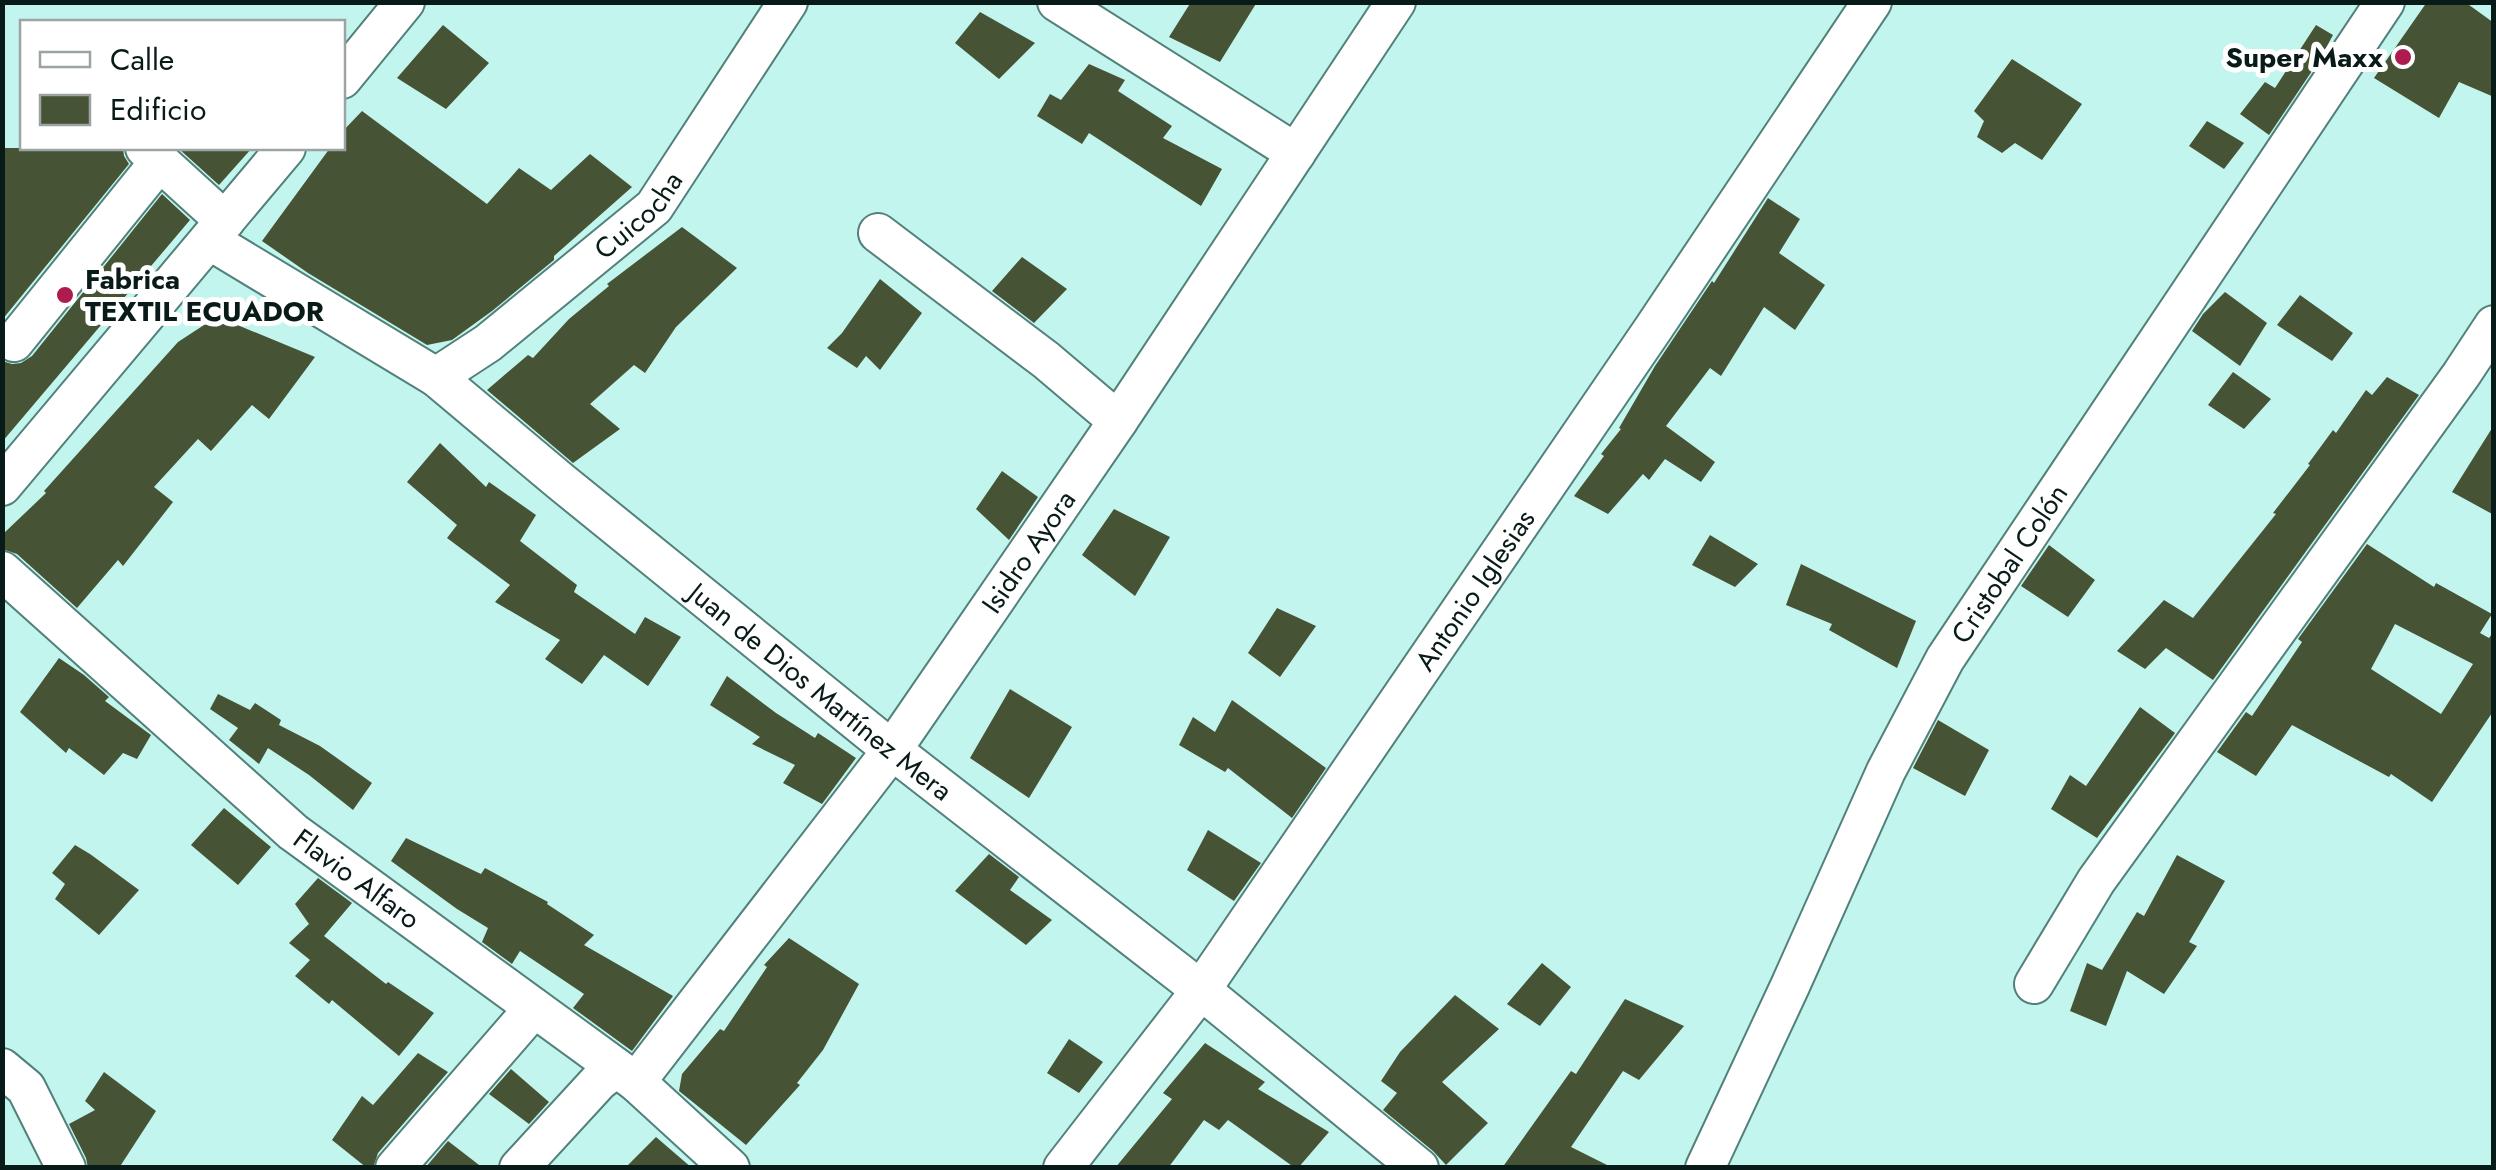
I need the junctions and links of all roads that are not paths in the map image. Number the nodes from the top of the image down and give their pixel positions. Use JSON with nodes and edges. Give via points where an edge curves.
{"nodes":[{"id":1,"x":406,"y":2,"type":"edge"},
{"id":2,"x":788,"y":2,"type":"edge"},
{"id":3,"x":1057,"y":2,"type":"edge"},
{"id":4,"x":1396,"y":2,"type":"edge"},
{"id":5,"x":1872,"y":2,"type":"edge"},
{"id":6,"x":2385,"y":2,"type":"edge"},
{"id":7,"x":345,"y":75,"type":"edge"},
{"id":8,"x":284,"y":150,"type":"edge"},
{"id":9,"x":1296,"y":153,"type":"junction"},
{"id":10,"x":152,"y":154,"type":"edge"},
{"id":11,"x":217,"y":231,"type":"junction"},
{"id":12,"x":878,"y":233,"type":"dead end"},
{"id":13,"x":2494,"y":325,"type":"edge"},
{"id":14,"x":14,"y":342,"type":"dead end"},
{"id":15,"x":436,"y":377,"type":"junction"},
{"id":16,"x":1118,"y":421,"type":"junction"},
{"id":17,"x":2,"y":486,"type":"edge"},
{"id":18,"x":2,"y":571,"type":"edge"},
{"id":19,"x":892,"y":750,"type":"junction"},
{"id":20,"x":2034,"y":984,"type":"dead end"},
{"id":21,"x":1201,"y":990,"type":"junction"},
{"id":22,"x":534,"y":1008,"type":"junction"},
{"id":23,"x":2,"y":1068,"type":"edge"},
{"id":24,"x":626,"y":1075,"type":"junction"},
{"id":25,"x":66,"y":1168,"type":"edge"},
{"id":26,"x":395,"y":1168,"type":"edge"},
{"id":27,"x":519,"y":1168,"type":"edge"},
{"id":28,"x":730,"y":1168,"type":"edge"},
{"id":29,"x":1062,"y":1168,"type":"edge"},
{"id":30,"x":1419,"y":1168,"type":"edge"},
{"id":31,"x":1704,"y":1168,"type":"edge"}],
"edges":[{"from":1,"to":7,"type":"street"},
{"from":2,"to":15,"type":"street","name":"Cuicocha","via":[[654,207],[488,344]]},
{"from":3,"to":9,"type":"street"},
{"from":4,"to":9,"type":"street","name":"Isidro Ayora"},
{"from":5,"to":21,"type":"street","name":"Antonio Iglesias"},
{"from":6,"to":31,"type":"street","name":"Cristobal Colón","via":[[1945,658],[1886,771]]},
{"from":8,"to":11,"type":"street"},
{"from":9,"to":16,"type":"street","name":"Isidro Ayora"},
{"from":10,"to":11,"type":"street","name":"Juan de Dios Martínez Mera"},
{"from":10,"to":14,"type":"street"},
{"from":11,"to":15,"type":"street","name":"Juan de Dios Martínez Mera"},
{"from":11,"to":17,"type":"street"},
{"from":12,"to":16,"type":"street"},
{"from":13,"to":20,"type":"street","via":[[2096,882]]},
{"from":15,"to":19,"type":"street","name":"Juan de Dios Martínez Mera"},
{"from":16,"to":19,"type":"street","name":"Isidro Ayora"},
{"from":18,"to":22,"type":"street","name":"Flavio Alfaro","via":[[293,832]]},
{"from":19,"to":21,"type":"street","name":"Juan de Dios Martínez Mera"},
{"from":19,"to":24,"type":"street","name":"Isidro Ayora"},
{"from":21,"to":29,"type":"street","name":"Antonio Iglesias"},
{"from":21,"to":30,"type":"street","name":"Juan de Dios Martínez Mera"},
{"from":22,"to":24,"type":"street","name":"Flavio Alfaro"},
{"from":22,"to":26,"type":"street"},
{"from":23,"to":25,"type":"street","via":[[26,1088]]},
{"from":24,"to":27,"type":"street","name":"Isidro Ayora","via":[[599,1081]]},
{"from":24,"to":28,"type":"street","name":"Flavio Alfaro"}]}
